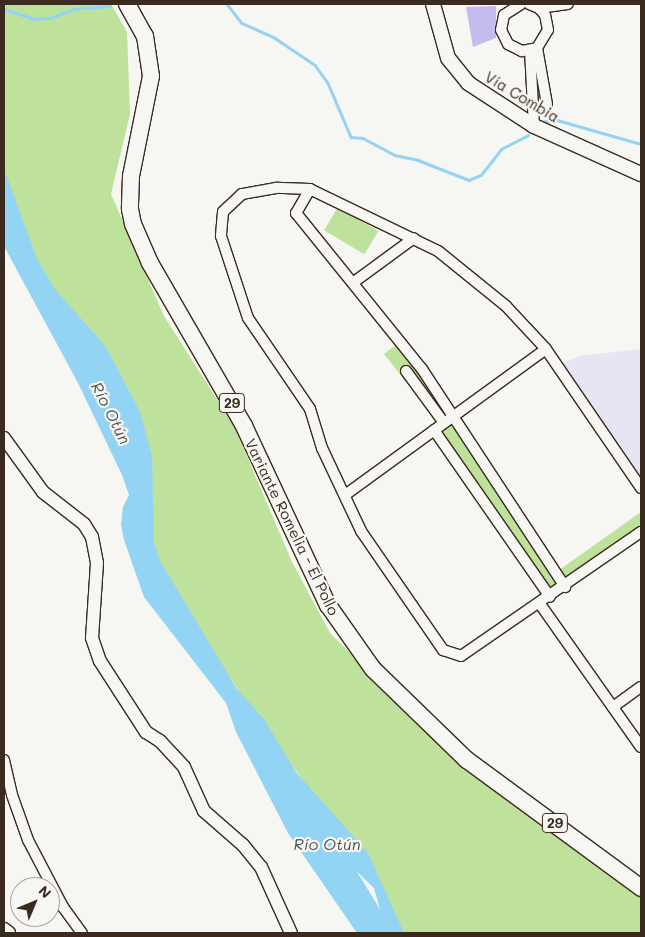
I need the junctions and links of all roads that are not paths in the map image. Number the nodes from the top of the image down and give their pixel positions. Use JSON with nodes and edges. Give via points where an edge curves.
{"nodes":[{"id":1,"x":127,"y":4,"type":"edge"},
{"id":2,"x":433,"y":4,"type":"edge"},
{"id":3,"x":521,"y":4,"type":"edge"},
{"id":4,"x":529,"y":4,"type":"edge"},
{"id":5,"x":568,"y":4,"type":"edge"},
{"id":6,"x":539,"y":8,"type":"junction"},
{"id":7,"x":533,"y":49,"type":"junction"},
{"id":8,"x":547,"y":104,"type":"dead end"},
{"id":9,"x":534,"y":126,"type":"junction"},
{"id":10,"x":641,"y":174,"type":"edge"},
{"id":11,"x":310,"y":189,"type":"junction"},
{"id":12,"x":414,"y":238,"type":"junction"},
{"id":13,"x":354,"y":282,"type":"junction"},
{"id":14,"x":546,"y":349,"type":"junction"},
{"id":15,"x":406,"y":371,"type":"dead end"},
{"id":16,"x":453,"y":416,"type":"junction"},
{"id":17,"x":444,"y":423,"type":"junction"},
{"id":18,"x":434,"y":430,"type":"junction"},
{"id":19,"x":4,"y":438,"type":"edge"},
{"id":20,"x":641,"y":488,"type":"edge"},
{"id":21,"x":345,"y":495,"type":"junction"},
{"id":22,"x":641,"y":532,"type":"edge"},
{"id":23,"x":564,"y":587,"type":"junction"},
{"id":24,"x":550,"y":597,"type":"junction"},
{"id":25,"x":540,"y":604,"type":"junction"},
{"id":26,"x":641,"y":687,"type":"edge"},
{"id":27,"x":613,"y":706,"type":"junction"},
{"id":28,"x":641,"y":747,"type":"edge"},
{"id":29,"x":4,"y":760,"type":"edge"},
{"id":30,"x":641,"y":888,"type":"edge"},
{"id":31,"x":4,"y":930,"type":"edge"},
{"id":32,"x":8,"y":933,"type":"edge"},
{"id":33,"x":82,"y":933,"type":"edge"},
{"id":34,"x":291,"y":933,"type":"edge"}],
"edges":[{"from":1,"to":30,"type":"highway","name":"Variante Romelia - El Pollo","number":"29","via":[[145,36],[151,76],[131,176],[133,224],[150,262],[244,426],[328,605],[373,669],[467,760]]},
{"from":2,"to":9,"type":"main road","name":"Vía Combia","via":[[439,36],[448,58],[468,83]]},
{"from":3,"to":7,"type":"street","via":[[504,15],[501,30],[514,49]]},
{"from":4,"to":6,"type":"street"},
{"from":5,"to":6,"type":"street"},
{"from":6,"to":7,"type":"street","via":[[545,15],[548,30]]},
{"from":7,"to":8,"type":"street"},
{"from":7,"to":9,"type":"street"},
{"from":9,"to":10,"type":"main road","name":"Vía Combia"},
{"from":11,"to":12,"type":"street"},
{"from":11,"to":13,"type":"street","via":[[296,213],[326,255]]},
{"from":11,"to":21,"type":"street","via":[[276,188],[242,194],[223,212],[221,236],[248,318],[310,409],[322,448]]},
{"from":12,"to":13,"type":"street"},
{"from":12,"to":14,"type":"street","via":[[438,251],[482,284]]},
{"from":13,"to":16,"type":"street","via":[[422,369]]},
{"from":14,"to":16,"type":"street"},
{"from":14,"to":20,"type":"street"},
{"from":15,"to":17,"type":"street"},
{"from":16,"to":17,"type":"street"},
{"from":16,"to":23,"type":"street"},
{"from":17,"to":18,"type":"street"},
{"from":18,"to":21,"type":"street"},
{"from":18,"to":24,"type":"street"},
{"from":19,"to":34,"type":"street","via":[[43,492],[84,524],[92,537],[97,563],[92,638],[100,662],[146,732],[160,741],[184,767],[204,811],[243,845],[261,868]]},
{"from":21,"to":25,"type":"street","via":[[361,531],[442,650],[461,656]]},
{"from":22,"to":23,"type":"street"},
{"from":23,"to":24,"type":"street"},
{"from":24,"to":25,"type":"street"},
{"from":25,"to":27,"type":"street"},
{"from":26,"to":27,"type":"street"},
{"from":27,"to":28,"type":"street"},
{"from":29,"to":33,"type":"street","via":[[28,840],[63,907]]},
{"from":31,"to":32,"type":"main road"}]}
